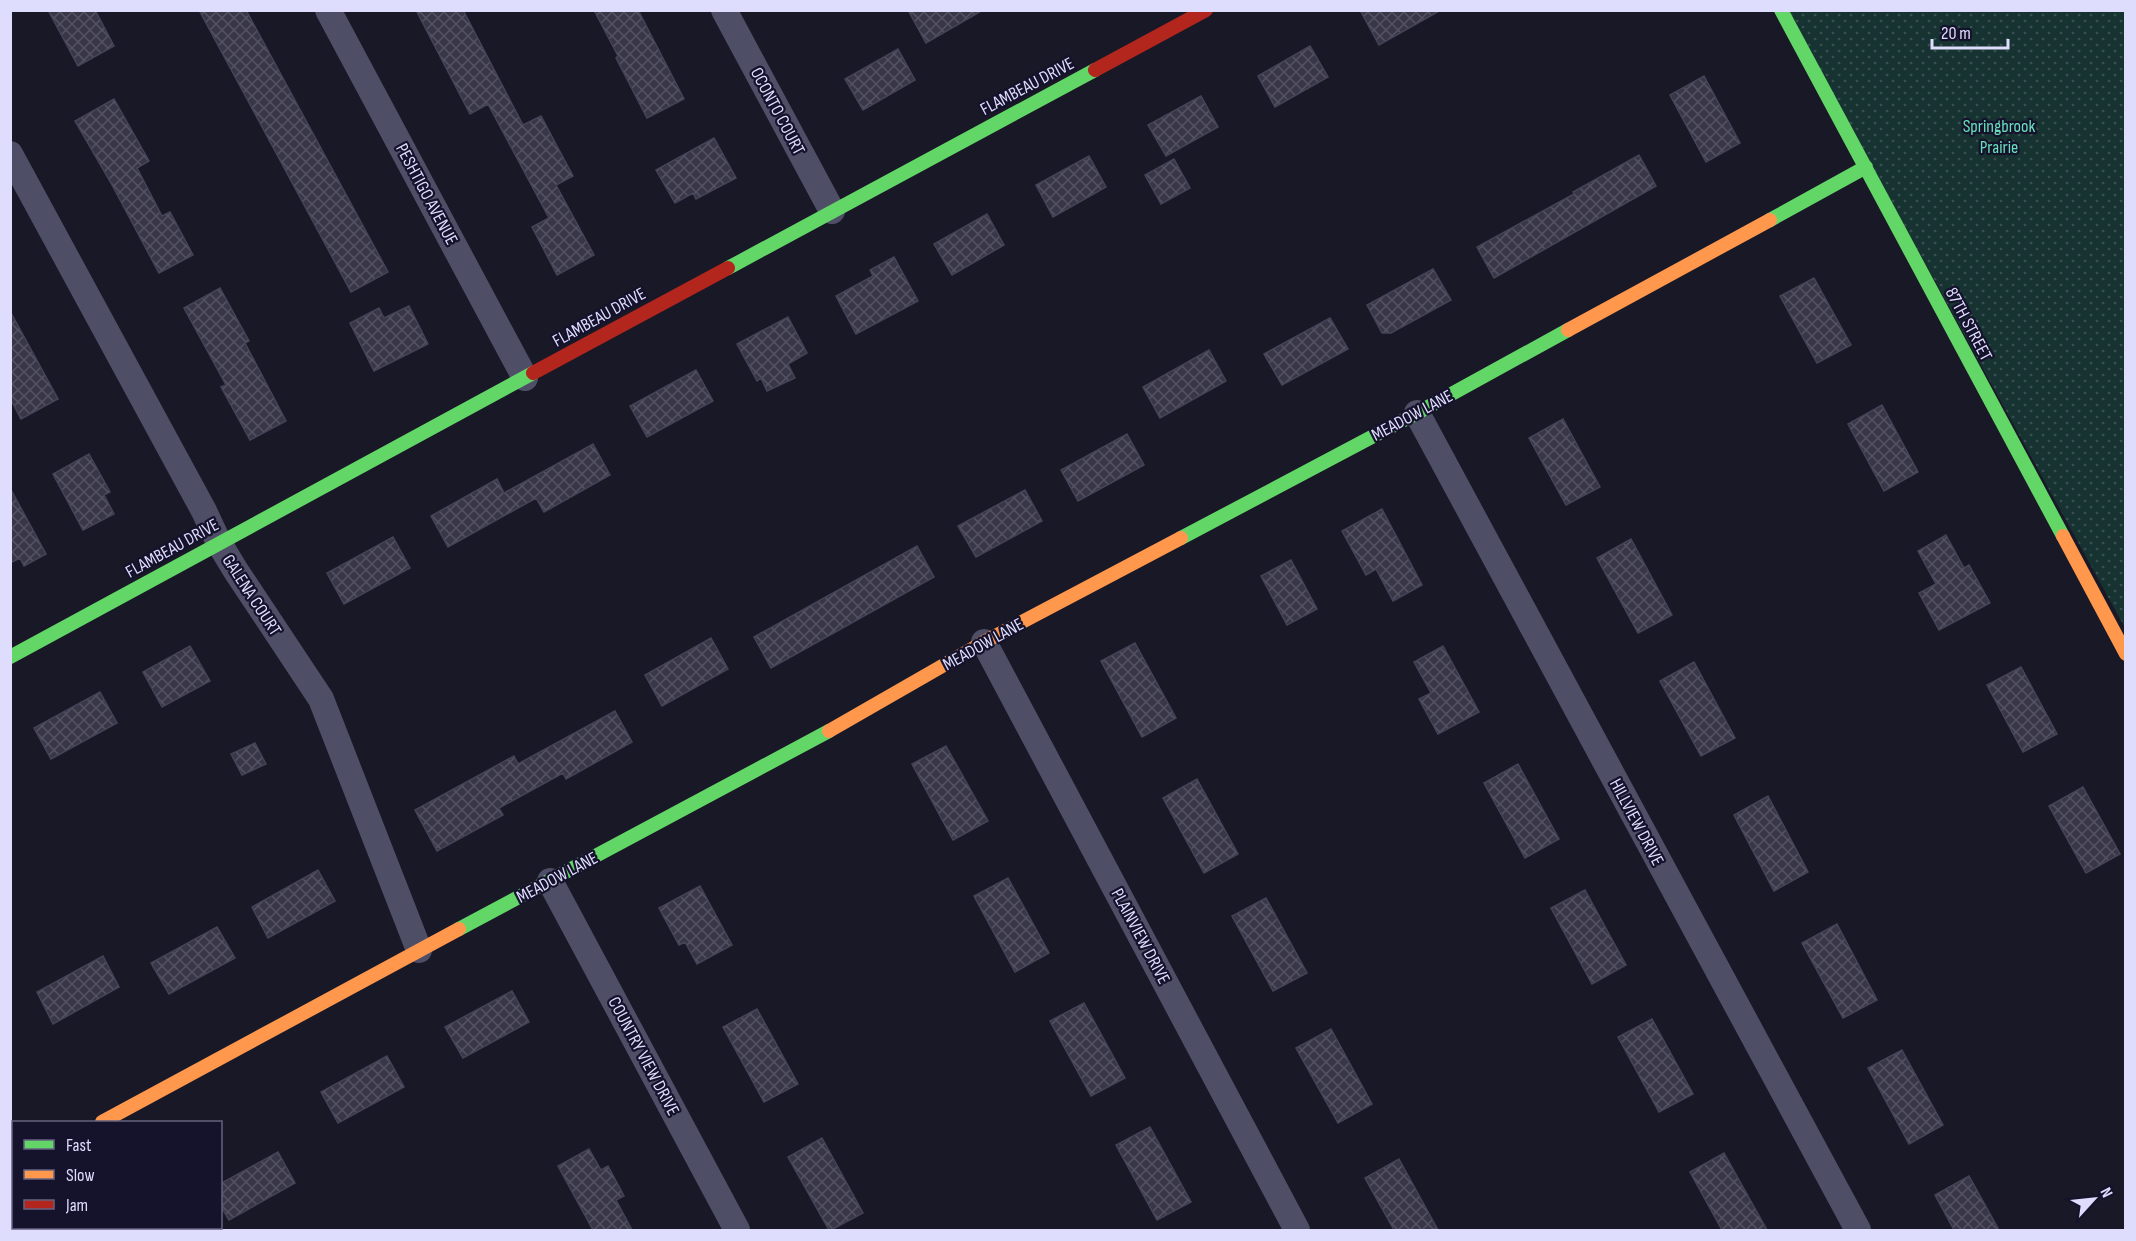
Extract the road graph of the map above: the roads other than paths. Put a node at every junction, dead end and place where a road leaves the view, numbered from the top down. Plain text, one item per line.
1 (328, 10) edge
2 (724, 10) edge
3 (1206, 10) edge
4 (1781, 10) edge
5 (10, 154) edge
6 (1866, 167) junction
7 (832, 211) junction
8 (525, 378) junction
9 (1417, 413) junction
10 (219, 543) junction
11 (984, 642) junction
12 (2126, 654) edge
13 (10, 657) edge
14 (550, 880) junction
15 (419, 950) junction
16 (104, 1121) edge
17 (737, 1230) edge
18 (1297, 1230) edge
19 (1858, 1230) edge

1 - 8 street, PESHTIGO AVENUE
2 - 7 street, OCONTO COURT
3 - 7 street, FLAMBEAU DRIVE
4 - 6 street, 87TH STREET
5 - 10 street, GALENA COURT
6 - 9 street, MEADOW LANE
6 - 12 street, 87TH STREET
7 - 8 street, FLAMBEAU DRIVE
8 - 10 street, FLAMBEAU DRIVE
9 - 11 street, MEADOW LANE
9 - 19 street, HILLVIEW DRIVE
10 - 13 street, FLAMBEAU DRIVE
10 - 15 street, GALENA COURT
11 - 14 street, MEADOW LANE
11 - 18 street, PLAINVIEW DRIVE
14 - 15 street, MEADOW LANE
14 - 17 street, COUNTRY VIEW DRIVE
15 - 16 street, MEADOW LANE

